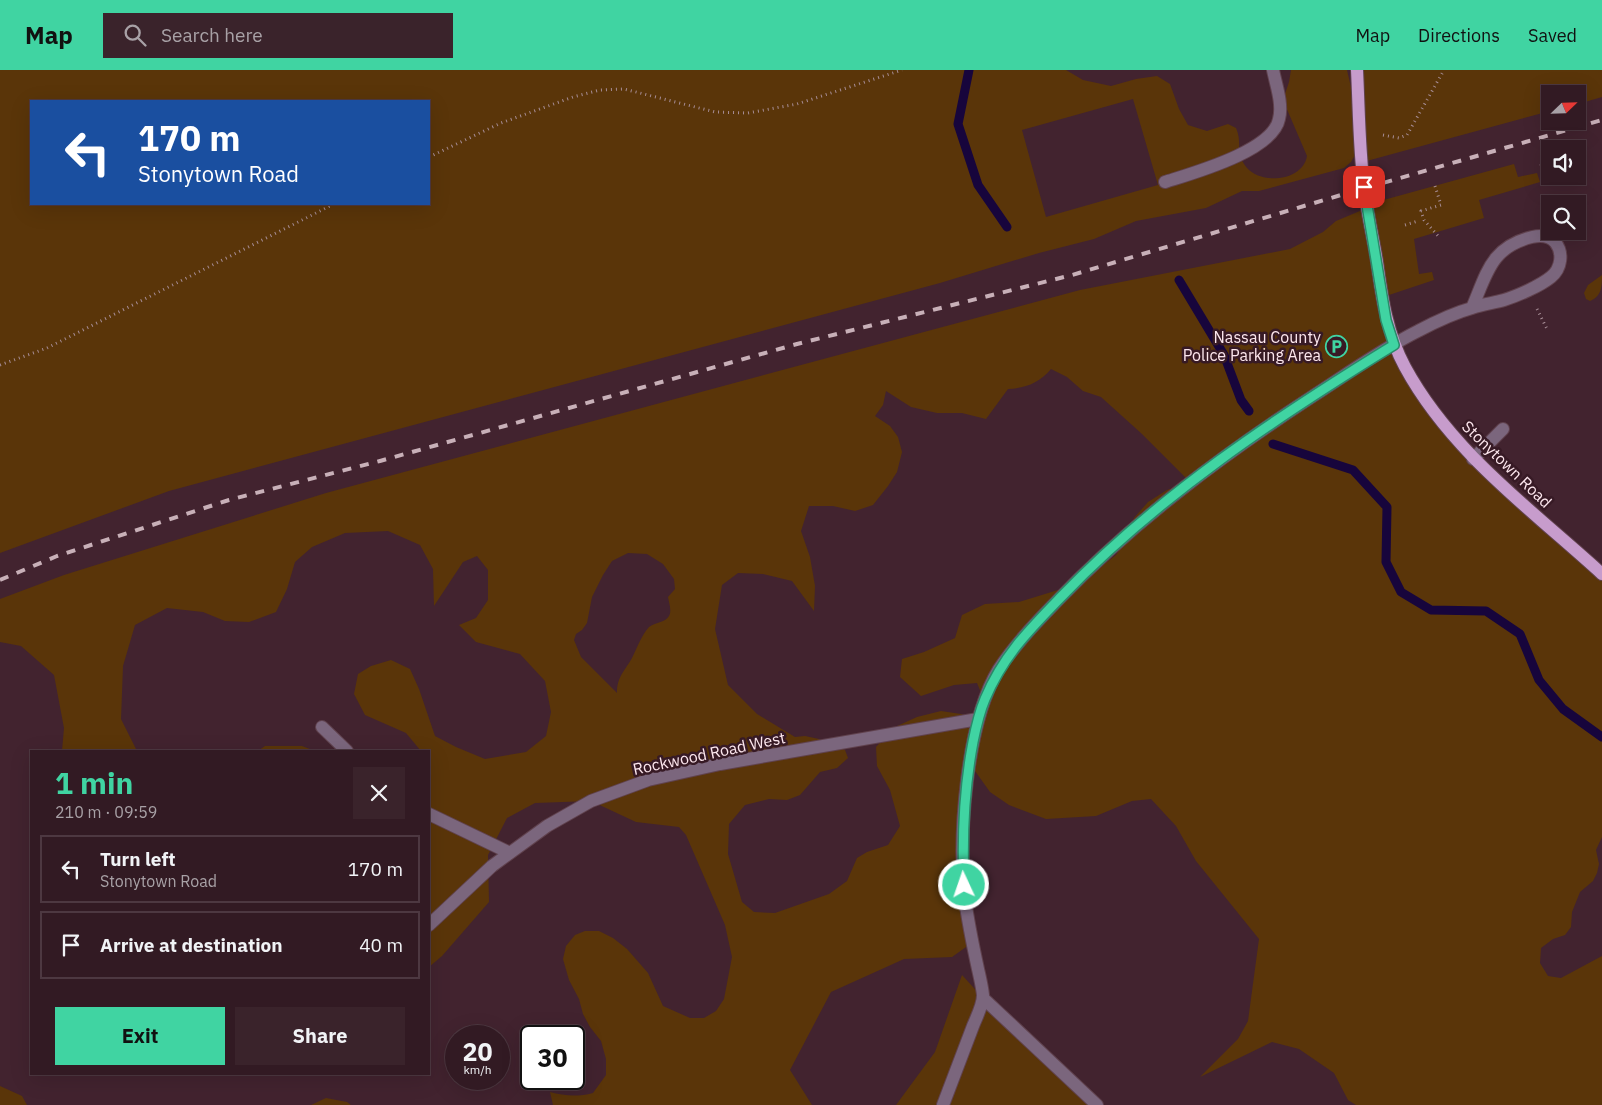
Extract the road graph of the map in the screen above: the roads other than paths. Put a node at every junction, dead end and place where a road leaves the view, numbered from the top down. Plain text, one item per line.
1 (1273, 70) edge
2 (1357, 70) edge
3 (1165, 182) dead end
4 (1472, 308) junction
5 (1394, 345) junction
6 (1503, 429) dead end
7 (1473, 458) junction
8 (1602, 574) edge
9 (978, 719) junction
10 (322, 727) dead end
11 (345, 750) edge
12 (430, 814) edge
13 (510, 853) junction
14 (430, 924) edge
15 (984, 998) junction
16 (943, 1105) edge
17 (1098, 1105) edge

1 - 3 street
2 - 5 main road, Stonytown Road
4 - 4 street
4 - 5 street
5 - 7 main road, Stonytown Road
5 - 9 street
6 - 7 street
7 - 8 main road, Stonytown Road
9 - 13 street, Rockwood Road West
9 - 15 street
10 - 11 street
12 - 13 street
13 - 14 street, Rockwood Road West
15 - 16 street
15 - 17 street

